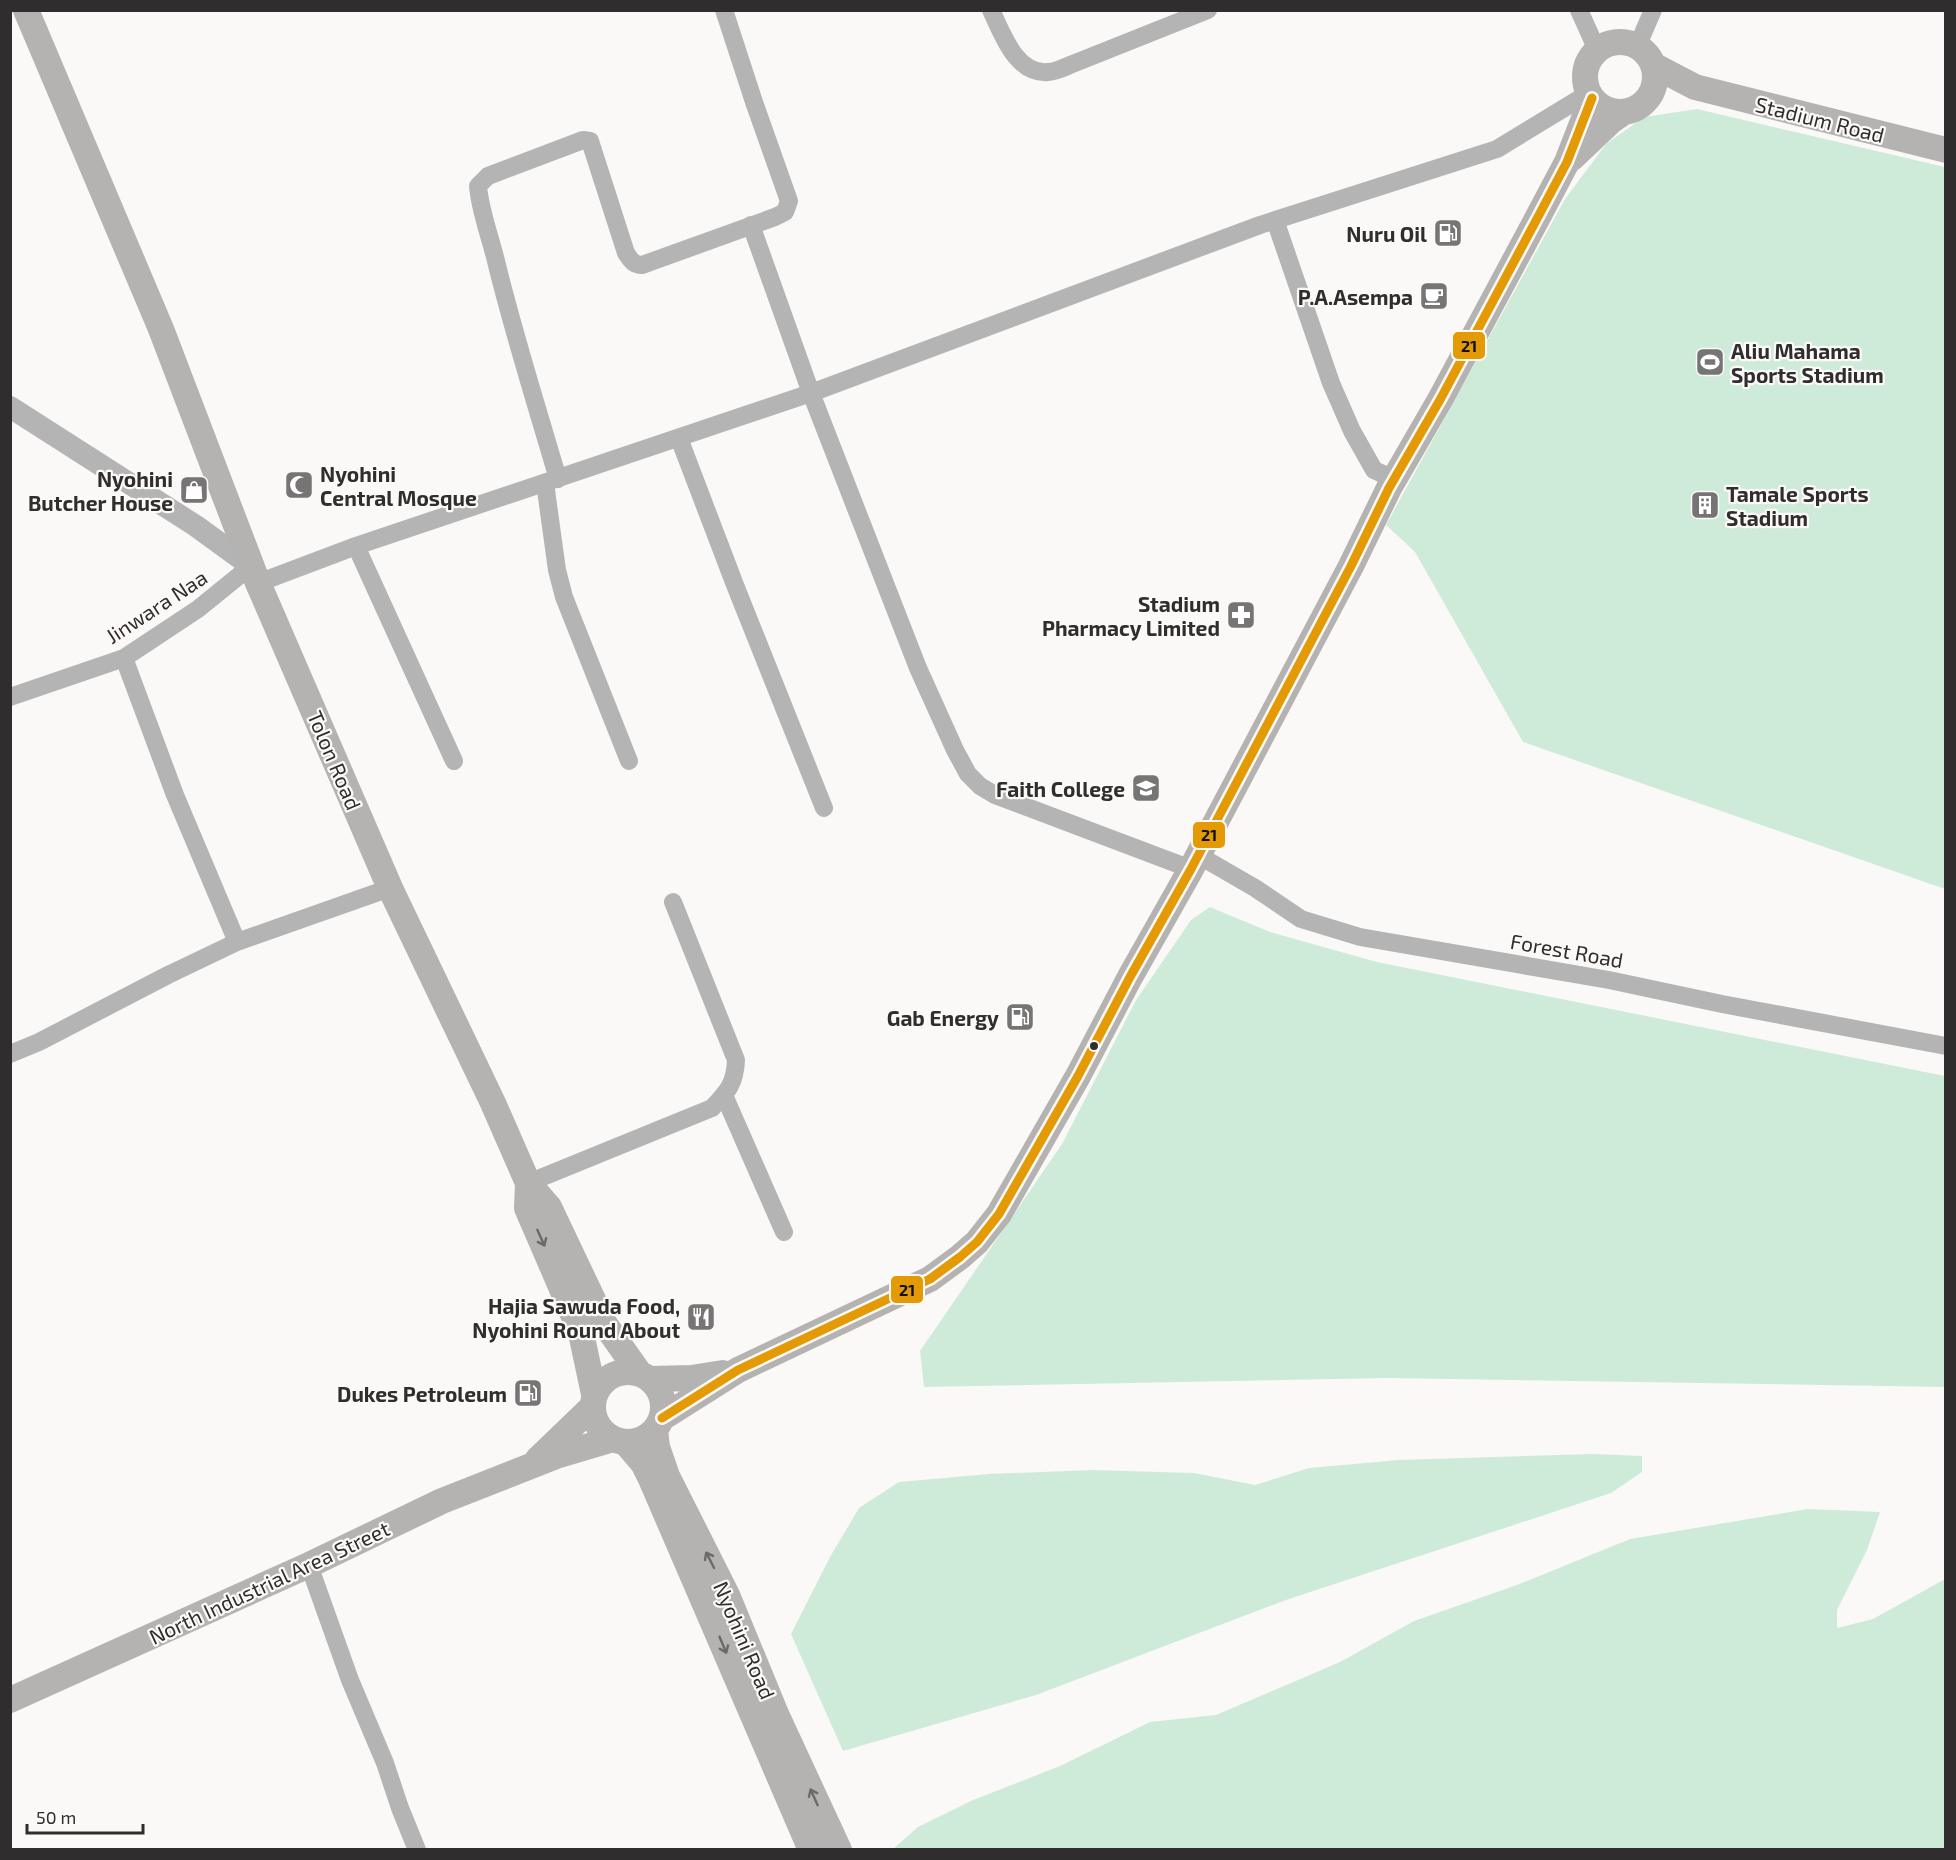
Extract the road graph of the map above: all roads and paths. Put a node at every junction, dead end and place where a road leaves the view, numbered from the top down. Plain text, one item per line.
1 (26, 10) edge
2 (724, 10) edge
3 (991, 10) edge
4 (1208, 10) edge
5 (1579, 10) edge
6 (1653, 10) edge
7 (1598, 50) junction
8 (1645, 56) junction
9 (1695, 87) junction
10 (1591, 96) junction
11 (1647, 100) junction
12 (1624, 112) junction
13 (1946, 150) edge
14 (1567, 162) junction
15 (1275, 220) junction
16 (752, 225) junction
17 (811, 393) junction
18 (13, 412) edge
19 (679, 438) junction
20 (1394, 479) junction
21 (551, 481) junction
22 (357, 546) junction
23 (255, 575) junction
24 (124, 658) junction
25 (10, 696) edge
26 (454, 761) dead end
27 (629, 761) dead end
28 (824, 808) dead end
29 (1195, 862) junction
30 (390, 888) junction
31 (673, 902) dead end
32 (237, 942) junction
33 (1946, 1046) edge
34 (10, 1054) edge
35 (724, 1095) junction
36 (528, 1183) junction
37 (784, 1232) dead end
38 (738, 1370) junction
39 (645, 1376) junction
40 (593, 1400) junction
41 (658, 1424) junction
42 (619, 1441) junction
43 (529, 1468) junction
44 (309, 1565) junction
45 (10, 1700) edge
46 (417, 1850) edge
47 (811, 1850) edge
48 (839, 1850) edge

1 - 23 main road, Tolon Road
2 - 16 street
3 - 4 street
5 - 7 street
6 - 8 street
7 - 8 main road
7 - 10 main road
8 - 9 main road, Stadium Road
8 - 11 main road
9 - 11 main road, Stadium Road
9 - 13 main road, Stadium Road
10 - 12 main road
10 - 14 main road
10 - 15 street, Jinwara Naa
11 - 12 main road
12 - 14 main road
14 - 20 main road
15 - 17 street, Jinwara Naa
15 - 20 street
16 - 17 street, Forest Road
16 - 21 street
17 - 19 street, Jinwara Naa
17 - 29 street, Forest Road
18 - 23 street
19 - 21 street, Jinwara Naa
19 - 28 street
20 - 29 main road
21 - 22 street, Jinwara Naa
21 - 27 street
22 - 23 street, Jinwara Naa
22 - 26 street
23 - 24 street, Jinwara Naa
23 - 30 main road, Tolon Road
24 - 25 street, Jinwara Naa
24 - 32 street
29 - 33 street, Forest Road
29 - 38 main road
30 - 32 street
30 - 36 main road, Tolon Road
31 - 35 street
32 - 34 street
35 - 36 street
35 - 37 street
36 - 39 main road
36 -> 40 main road
38 - 39 main road
38 - 41 main road
39 - 40 main road
39 - 41 main road
40 - 42 main road
40 - 43 main road, North Industrial Area Street
41 - 42 main road
48 -> 41 main road, Nyohini Road
42 - 43 main road, North Industrial Area Street
42 -> 47 main road, Nyohini Road
43 - 44 main road, North Industrial Area Street
44 - 45 main road, North Industrial Area Street
44 - 46 street

